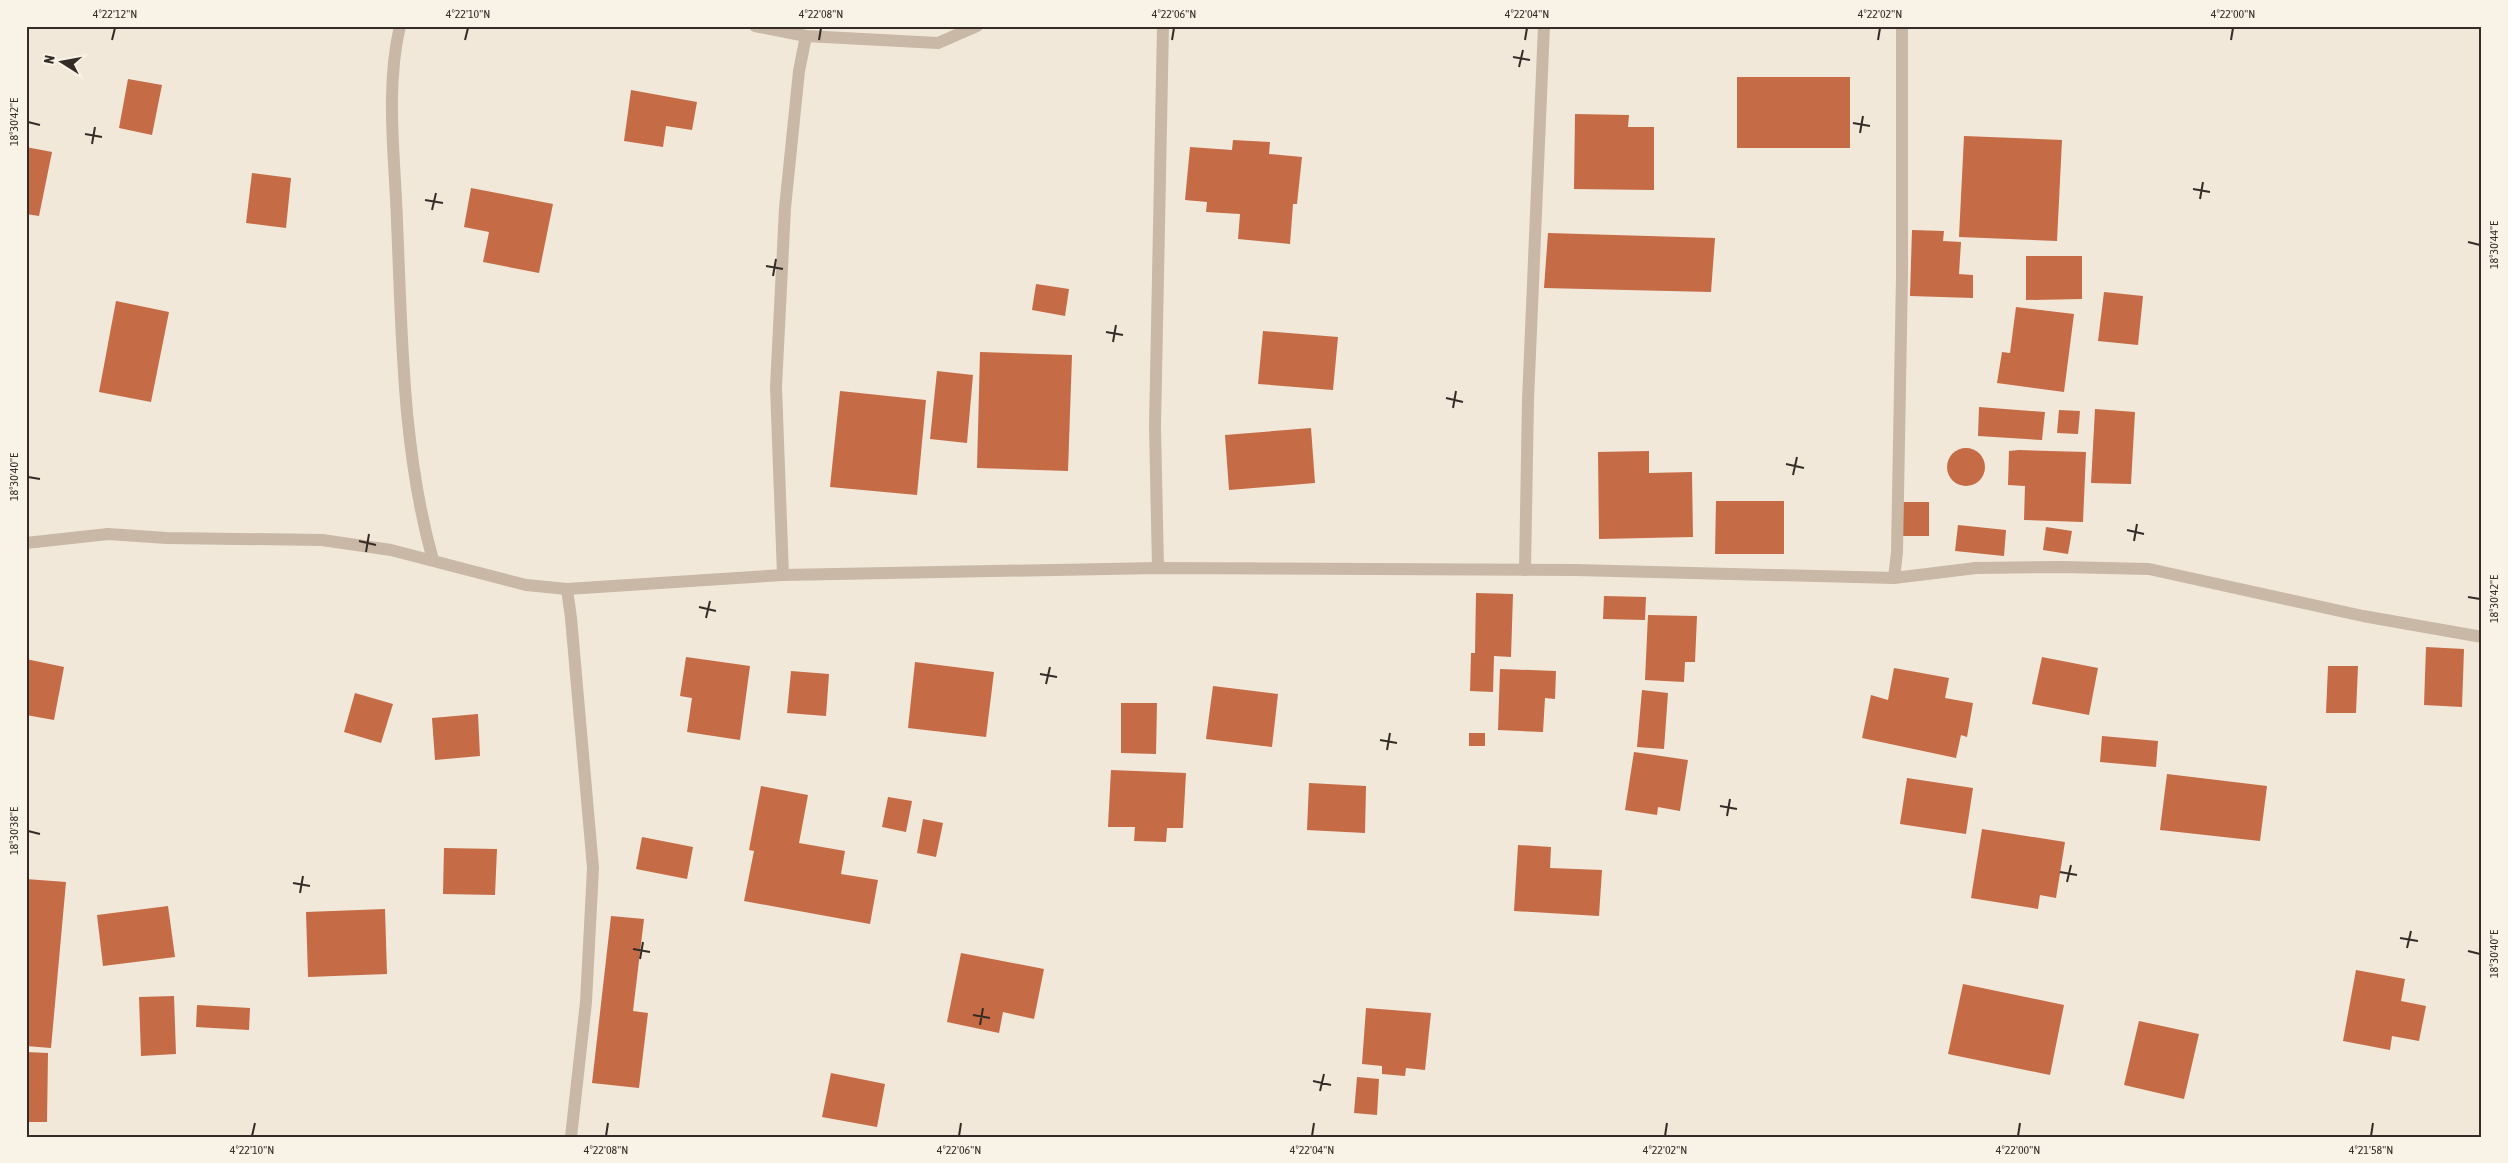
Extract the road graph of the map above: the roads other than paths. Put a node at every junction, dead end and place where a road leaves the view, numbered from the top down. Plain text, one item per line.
1 (400, 26) edge
2 (755, 26) edge
3 (977, 26) edge
4 (1163, 26) edge
5 (1544, 26) edge
6 (1902, 26) edge
7 (806, 36) junction
8 (26, 543) edge
9 (433, 560) junction
10 (1158, 568) junction
11 (1525, 570) junction
12 (783, 575) junction
13 (1894, 578) junction
14 (567, 589) junction
15 (2482, 637) edge
16 (571, 1137) edge

1 - 9 street
2 - 7 street
3 - 7 street
4 - 10 street
5 - 11 street
6 - 13 street
7 - 12 street
8 - 9 street
9 - 14 street
10 - 11 street
10 - 12 street
11 - 13 street
12 - 14 street
13 - 15 street
14 - 16 street

